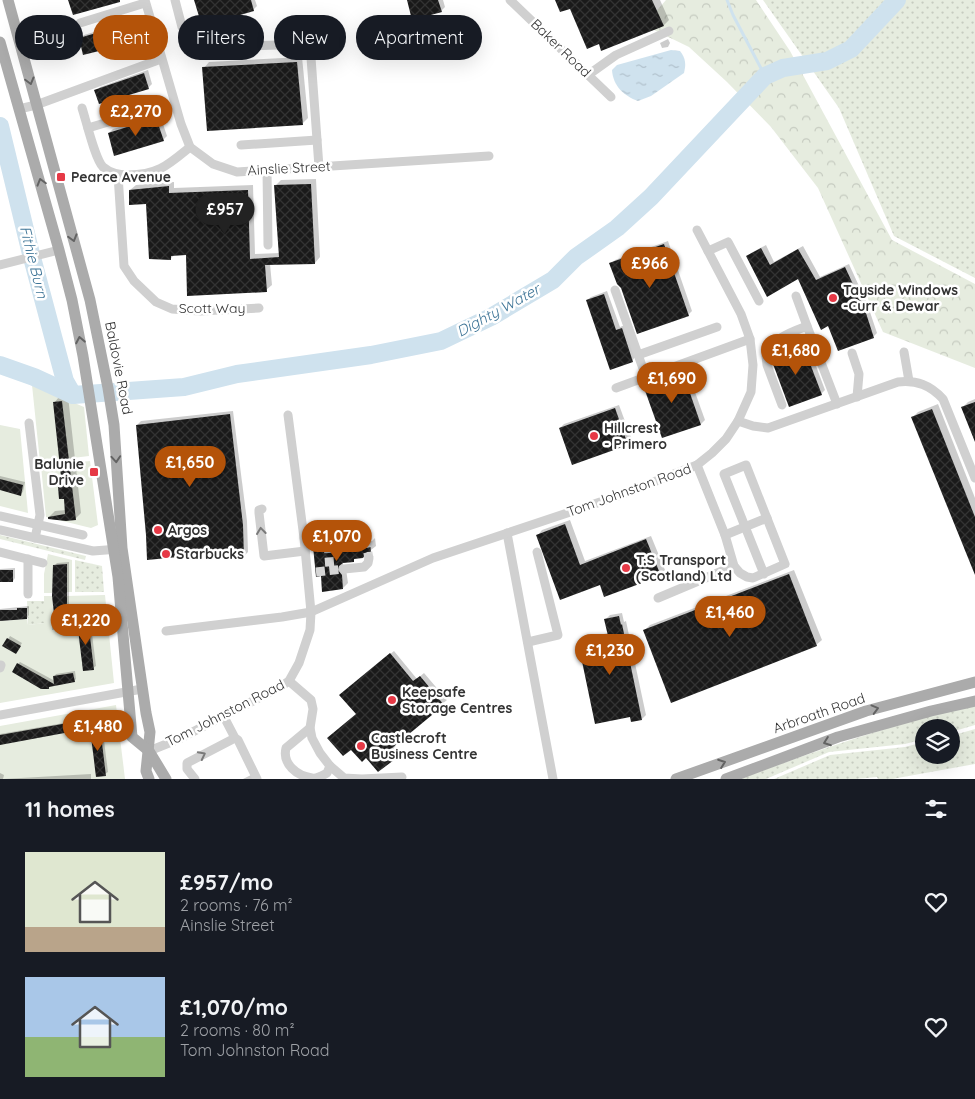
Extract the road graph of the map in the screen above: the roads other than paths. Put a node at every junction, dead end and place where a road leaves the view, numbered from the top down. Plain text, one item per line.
1 (8, 0) edge
2 (175, 0) edge
3 (145, 1) edge
4 (514, 1) edge
5 (149, 15) edge
6 (179, 15) edge
7 (83, 22) edge
8 (669, 31) dead end
9 (0, 42) edge
10 (264, 46) edge
11 (159, 60) edge
12 (162, 60) edge
13 (588, 75) junction
14 (611, 97) dead end
15 (36, 106) junction
16 (19, 108) junction
17 (82, 108) dead end
18 (152, 109) dead end
19 (88, 128) junction
20 (317, 140) junction
21 (241, 145) dead end
22 (190, 147) junction
23 (489, 156) dead end
24 (319, 167) junction
25 (267, 170) junction
26 (118, 175) junction
27 (697, 230) dead end
28 (268, 245) dead end
29 (59, 250) junction
30 (708, 251) junction
31 (0, 264) edge
32 (615, 290) dead end
33 (796, 296) dead end
34 (759, 301) dead end
35 (259, 308) dead end
36 (807, 326) junction
37 (717, 327) dead end
38 (750, 339) junction
39 (904, 352) dead end
40 (852, 353) dead end
41 (638, 355) junction
42 (646, 377) junction
43 (909, 381) junction
44 (616, 388) dead end
45 (857, 397) junction
46 (836, 404) junction
47 (782, 405) dead end
48 (288, 415) dead end
49 (738, 421) junction
50 (29, 423) dead end
51 (697, 464) junction
52 (975, 478) edge
53 (262, 509) dead end
54 (0, 516) edge
55 (767, 518) junction
56 (38, 525) junction
57 (744, 528) junction
58 (0, 530) edge
59 (507, 533) junction
60 (83, 535) dead end
61 (725, 535) junction
62 (35, 538) junction
63 (304, 538) junction
64 (366, 539) dead end
65 (118, 549) junction
66 (305, 550) junction
67 (0, 552) edge
68 (537, 552) dead end
69 (369, 558) dead end
70 (28, 559) junction
71 (43, 563) dead end
72 (734, 566) junction
73 (344, 569) tunnel mouth
74 (316, 572) tunnel mouth
75 (764, 574) junction
76 (307, 579) junction
77 (28, 594) dead end
78 (658, 598) dead end
79 (311, 612) junction
80 (166, 631) dead end
81 (528, 642) junction
82 (289, 681) junction
83 (975, 682) edge
84 (142, 689) junction
85 (128, 692) junction
86 (975, 701) edge
87 (0, 715) edge
88 (223, 715) junction
89 (310, 728) junction
90 (235, 738) junction
91 (149, 751) junction
92 (330, 766) junction
93 (402, 777) dead end
94 (148, 779) edge
95 (166, 779) edge
96 (195, 779) edge
97 (257, 779) edge
98 (553, 779) edge
99 (676, 779) edge
100 (726, 779) edge

1 -> 15 main road, Baldovie Road
2 - 6 street
3 - 5 street
3 - 7 street
4 - 13 street, Baker Road
8 - 13 street
9 - 16 main road, Baldovie Road
10 - 20 street
11 - 15 street
12 - 22 street
13 - 14 street, Baker Road
15 - 16 street
15 -> 65 main road, Baldovie Road
29 -> 16 main road, Baldovie Road
17 - 19 street
18 - 19 street
19 - 26 street
20 - 21 street
20 - 24 street
22 - 25 street, Ainslie Street
22 - 26 street
23 - 24 street, Ainslie Street
24 - 25 street, Ainslie Street
25 - 28 street
26 - 35 street, Scott Way
27 - 30 street, Tom Johnston Road
29 - 31 street
65 -> 29 main road, Baldovie Road
30 - 34 street
30 - 38 street, Tom Johnston Road
32 - 41 street
33 - 36 street
36 - 46 street
36 - 47 street
37 - 41 street
38 - 42 street
38 - 49 street, Tom Johnston Road
39 - 43 street
40 - 45 street
41 - 42 street
42 - 44 street
43 - 45 street
43 - 52 street
45 - 46 street
46 - 49 street
48 - 63 street
49 - 51 street, Tom Johnston Road
50 - 56 street
51 - 59 street, Tom Johnston Road
51 - 61 street
66 -> 53 street
54 - 56 street
55 - 57 street
55 - 57 street
55 - 75 street
56 - 60 street
56 - 62 street
57 - 61 street
57 - 75 street
58 - 62 street
59 - 79 street, Tom Johnston Road
59 - 81 street
61 - 72 street
62 - 65 street
63 - 64 street
63 - 66 street
65 - 84 main road, Baldovie Road
65 - 85 main road, Baldovie Road
66 - 76 street
67 - 70 street
68 - 81 street
69 - 73 street
70 - 71 street
70 - 77 street
72 - 75 street
72 - 78 street
74 - 76 street
76 - 79 street
79 - 80 street
79 - 82 street, Tom Johnston Road
81 - 98 street
82 - 88 street, Tom Johnston Road
82 - 89 street
99 -> 83 main road, Arbroath Road
84 - 85 street
84 - 91 main road, Baldovie Road
85 - 87 street
85 - 91 main road, Baldovie Road
86 -> 100 main road
88 - 90 street
88 - 91 street, Tom Johnston Road
89 - 92 street
89 - 92 street
96 -> 90 street
90 - 97 street
91 - 94 main road, Baldovie Road
91 - 95 main road, Baldovie Road
92 - 93 street

